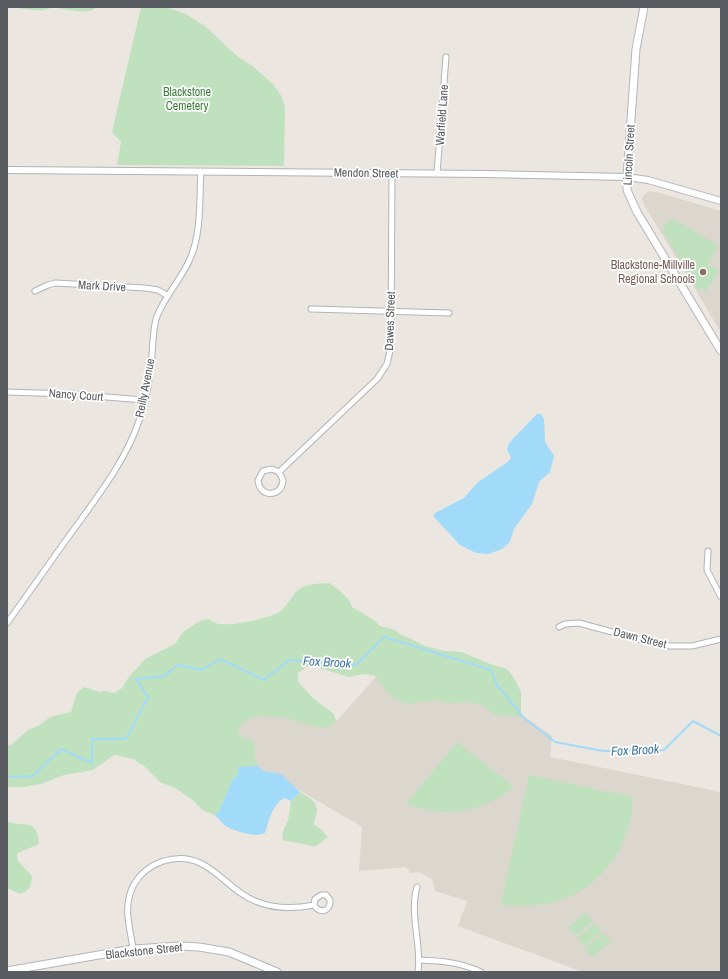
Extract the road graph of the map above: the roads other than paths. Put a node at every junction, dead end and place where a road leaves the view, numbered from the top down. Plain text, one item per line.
1 (644, 7) edge
2 (446, 57) dead end
3 (7, 170) edge
4 (201, 172) junction
5 (392, 173) junction
6 (437, 173) junction
7 (627, 177) junction
8 (721, 201) edge
9 (35, 291) dead end
10 (168, 296) junction
11 (311, 309) dead end
12 (391, 312) junction
13 (449, 314) dead end
14 (721, 351) edge
15 (7, 392) edge
16 (144, 400) junction
17 (279, 472) junction
18 (708, 552) dead end
19 (721, 597) edge
20 (7, 623) edge
21 (559, 627) dead end
22 (721, 640) edge
23 (417, 887) dead end
24 (314, 905) dead end
25 (133, 949) junction
26 (419, 960) junction
27 (7, 971) edge
28 (277, 972) edge
29 (418, 972) edge
30 (481, 972) edge

1 - 7 main road, Lincoln Street
2 - 6 street, Warfield Lane
3 - 4 street, Mendon Street
4 - 5 street, Mendon Street
4 - 10 street, Reilly Avenue
5 - 6 street, Mendon Street
5 - 12 street, Dawes Street
6 - 7 street, Mendon Street
7 - 8 street, Mendon Street
7 - 14 main road, Lincoln Street
9 - 10 street, Mark Drive
10 - 16 street, Reilly Avenue
11 - 12 street
12 - 13 street
12 - 17 street, Dawes Street
15 - 16 street, Nancy Court
16 - 20 street, Reilly Avenue
17 - 17 street
18 - 19 street
21 - 22 street, Dawn Street
23 - 26 street
24 - 25 street
25 - 27 main road, Blackstone Street
25 - 28 main road, Blackstone Street
26 - 29 street
26 - 30 street

